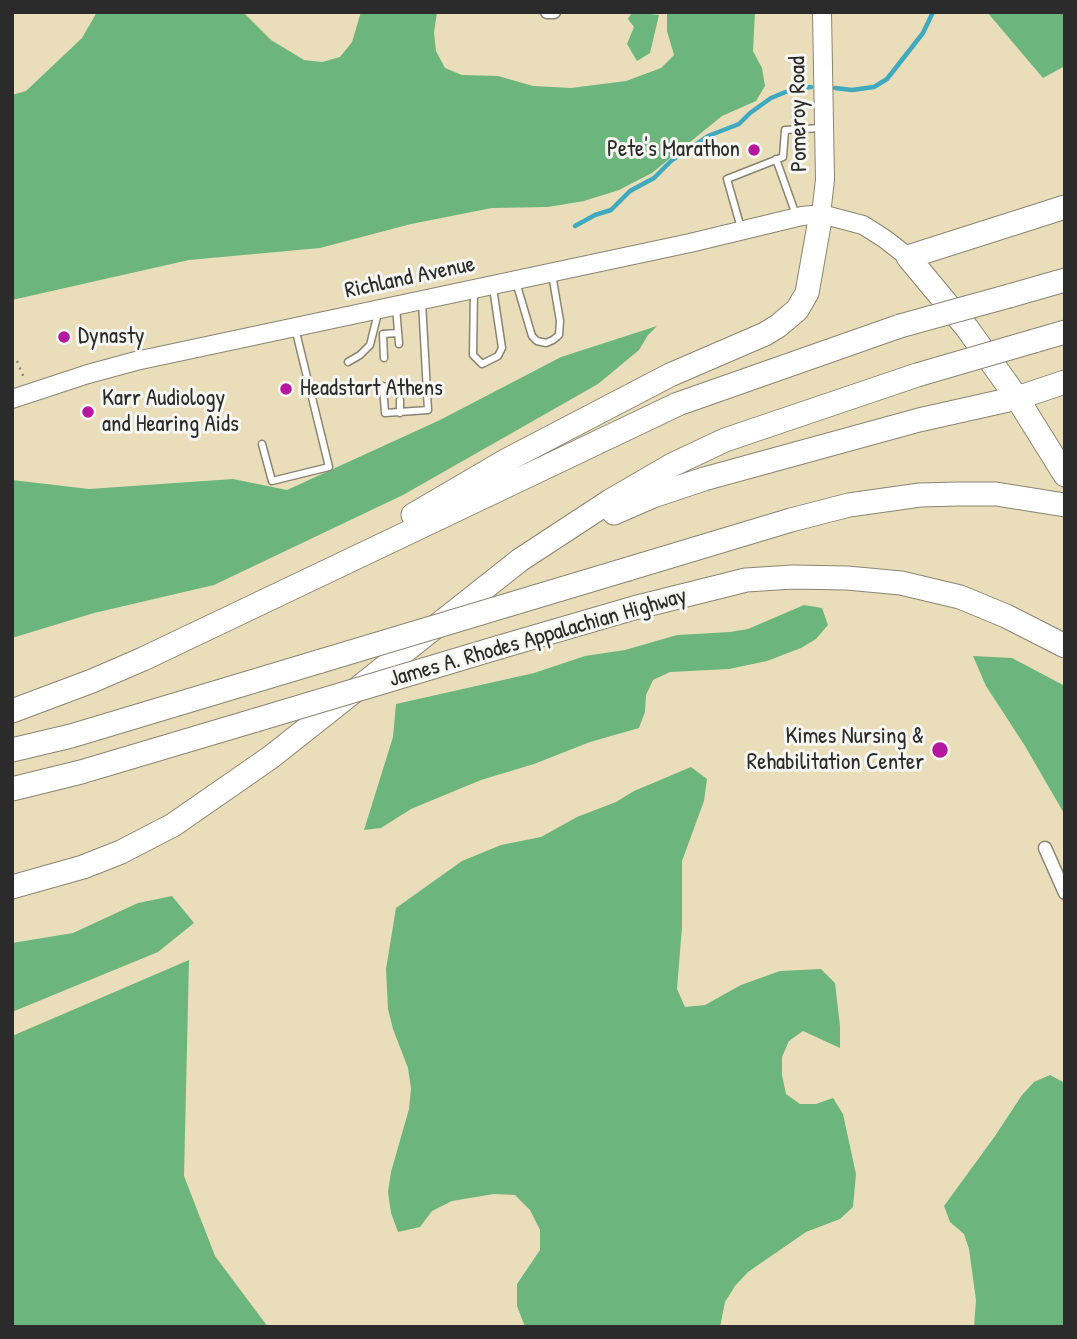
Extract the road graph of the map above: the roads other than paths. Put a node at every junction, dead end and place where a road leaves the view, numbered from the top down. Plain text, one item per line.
1 (547, 12) edge
2 (554, 12) edge
3 (822, 12) edge
4 (824, 128) junction
5 (776, 159) junction
6 (1065, 207) edge
7 (821, 214) junction
8 (796, 217) junction
9 (741, 230) junction
10 (908, 257) junction
11 (552, 272) junction
12 (515, 280) junction
13 (1065, 280) edge
14 (493, 285) junction
15 (474, 289) junction
16 (422, 300) junction
17 (387, 307) junction
18 (295, 327) junction
19 (1065, 332) edge
20 (398, 333) junction
21 (398, 344) dead end
22 (384, 358) dead end
23 (348, 362) dead end
24 (1065, 383) edge
25 (383, 386) dead end
26 (1017, 398) junction
27 (12, 399) edge
28 (400, 400) dead end
29 (400, 413) junction
30 (262, 444) dead end
31 (1065, 475) edge
32 (1065, 505) edge
33 (520, 560) junction
34 (256, 605) junction
35 (1065, 646) edge
36 (12, 710) edge
37 (12, 750) edge
38 (12, 789) edge
39 (1045, 848) dead end
40 (12, 887) edge
41 (1065, 892) edge

1 - 2 street
3 - 4 main road, Pomeroy Road
4 - 5 lane
4 - 7 main road, Pomeroy Road
5 - 8 lane
5 - 9 lane
6 - 10 highway
7 - 8 main road, Richland Avenue
7 - 10 main road
7 - 34 highway
8 - 9 main road, Richland Avenue
9 - 11 main road, Richland Avenue
10 - 26 highway
11 - 12 main road, Richland Avenue
11 - 12 lane
12 - 14 main road, Richland Avenue
13 - 34 highway, bridge
14 - 15 main road, Richland Avenue
14 - 15 lane
15 - 16 main road, Richland Avenue
16 - 17 main road, Richland Avenue
16 - 29 lane
17 - 18 main road, Richland Avenue
17 - 20 lane
17 - 23 lane
18 - 27 main road, Richland Avenue
18 - 30 lane
19 - 33 highway, bridge
20 - 21 lane
20 - 22 lane
24 - 26 highway
25 - 29 lane
26 - 31 highway
26 - 33 highway
28 - 29 lane
32 - 37 highway, James A. Rhodes Appalachian Highway, bridge
33 - 40 highway
34 - 36 highway
35 - 38 highway, James A. Rhodes Appalachian Highway, bridge
39 - 41 street

